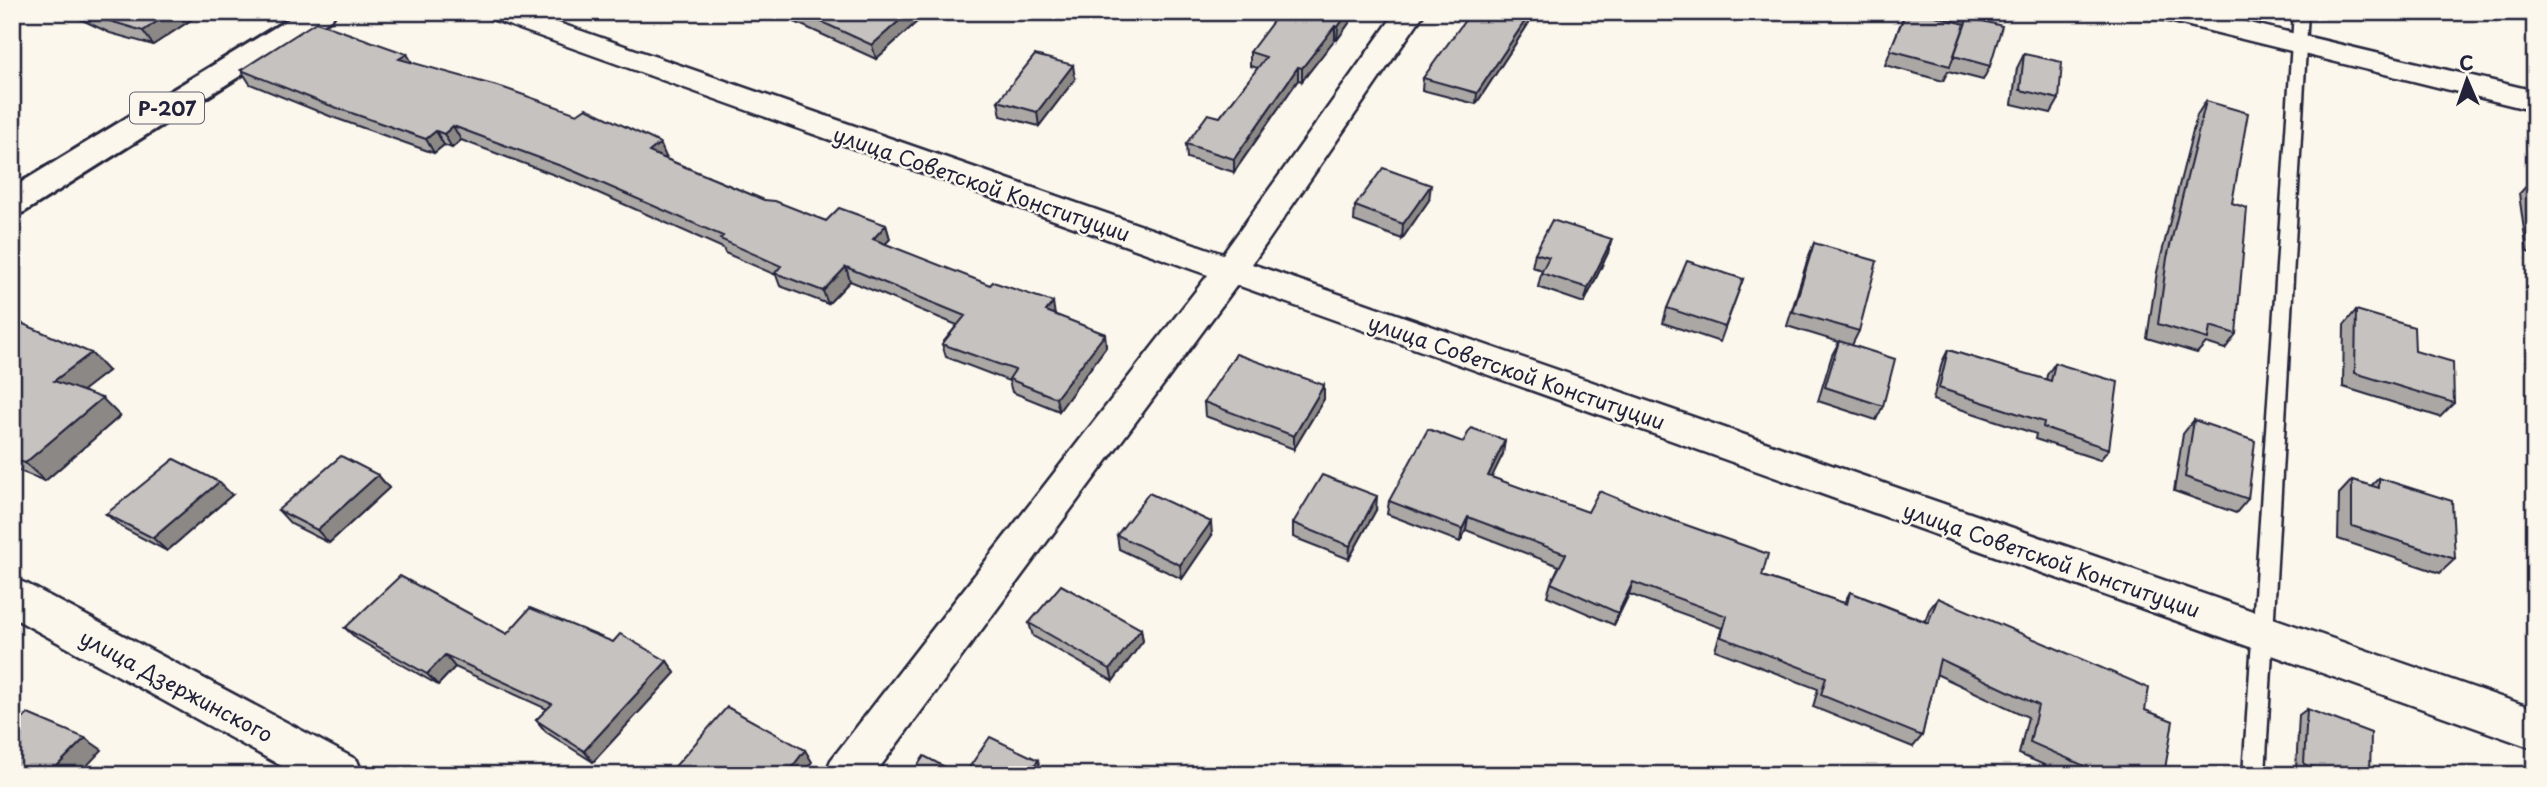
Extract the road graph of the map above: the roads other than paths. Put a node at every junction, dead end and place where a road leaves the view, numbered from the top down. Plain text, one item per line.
1 (321, 12) edge
2 (499, 12) edge
3 (1411, 12) edge
4 (2167, 12) edge
5 (2301, 12) edge
6 (2300, 44) junction
7 (2535, 101) edge
8 (12, 204) edge
9 (1230, 270) junction
10 (12, 596) edge
11 (2264, 633) junction
12 (2535, 729) edge
13 (341, 775) edge
14 (847, 775) edge
15 (2254, 775) edge

1 - 8 main road, Р-207
2 - 9 street, улица Советской Конституции
3 - 9 street
4 - 6 street
5 - 6 lane
6 - 7 street
6 - 11 lane
9 - 11 street, улица Советской Конституции
9 - 14 street
10 - 13 street, улица Дзержинского
11 - 12 street, улица Советской Конституции
11 - 15 lane

